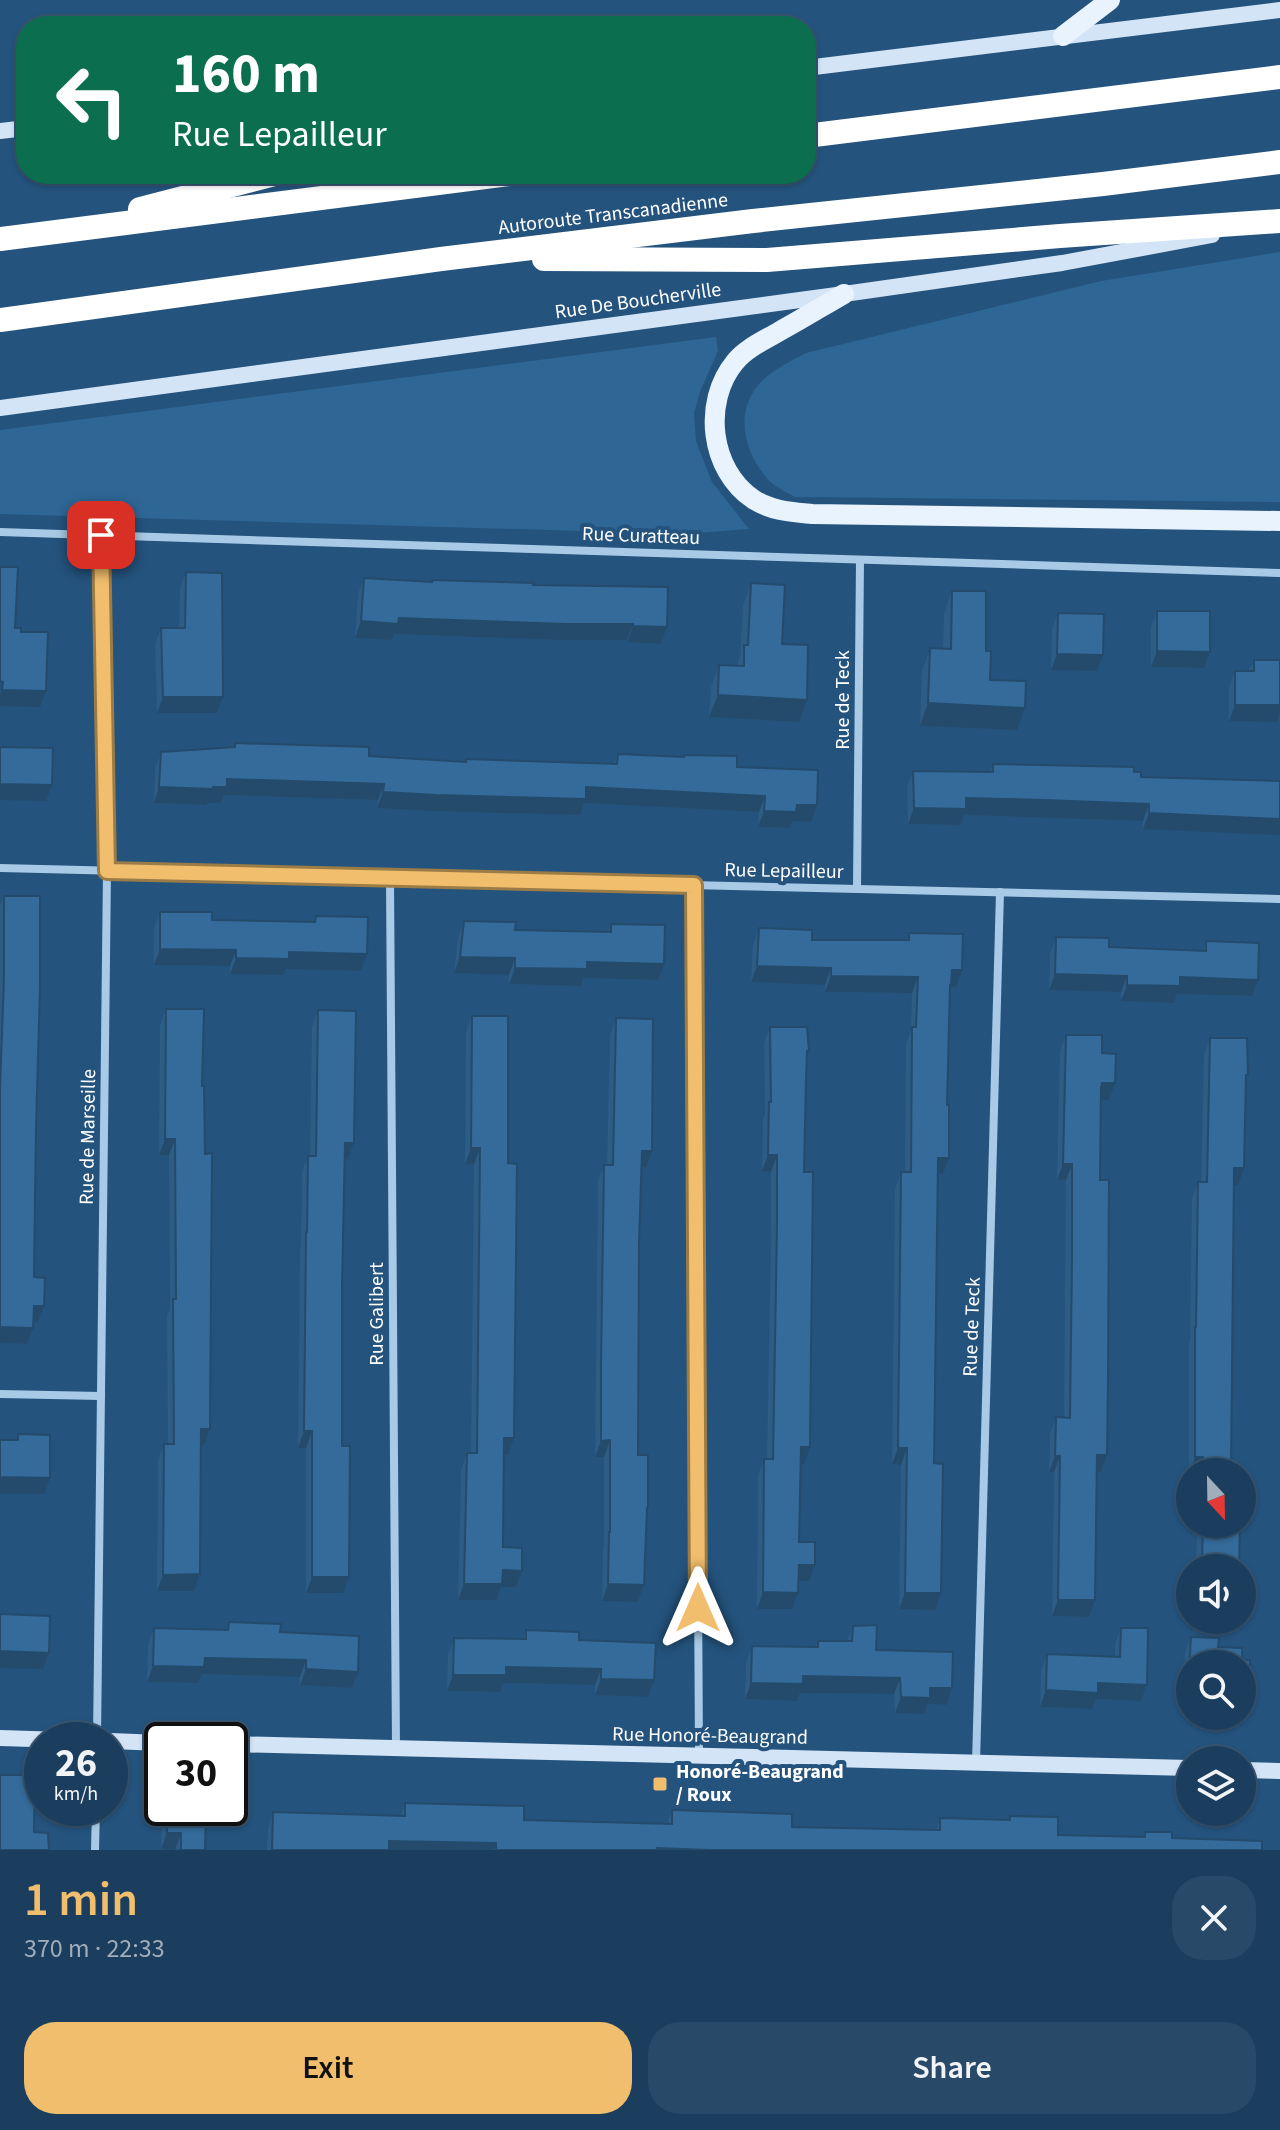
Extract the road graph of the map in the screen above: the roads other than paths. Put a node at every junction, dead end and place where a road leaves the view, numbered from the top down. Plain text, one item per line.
1 (1110, 0) edge
2 (1280, 10) edge
3 (1063, 36) junction
4 (816, 67) edge
5 (1280, 77) edge
6 (816, 135) edge
7 (1280, 162) edge
8 (236, 184) edge
9 (432, 184) edge
10 (1280, 222) edge
11 (37, 235) junction
12 (0, 239) edge
13 (441, 259) junction
14 (844, 294) junction
15 (0, 320) edge
16 (0, 408) edge
17 (1280, 521) edge
18 (0, 532) edge
19 (101, 535) junction
20 (860, 560) junction
21 (1280, 573) edge
22 (0, 868) edge
23 (107, 871) junction
24 (390, 879) junction
25 (694, 885) junction
26 (857, 888) junction
27 (1000, 892) junction
28 (1280, 899) edge
29 (0, 1394) edge
30 (101, 1396) junction
31 (97, 1722) edge
32 (0, 1738) edge
33 (24, 1739) edge
34 (248, 1744) edge
35 (396, 1748) junction
36 (699, 1756) junction
37 (976, 1763) junction
38 (1176, 1768) edge
39 (1256, 1770) edge
40 (1280, 1771) edge
41 (96, 1826) edge
42 (95, 1850) edge

1 - 3 main road
2 - 3 main road
3 - 4 main road
5 - 6 highway
7 - 13 highway, Autoroute Transcanadienne
8 - 11 highway
9 - 11 highway
10 - 13 highway
10 - 14 main road, Rue De Boucherville
11 - 12 highway
13 - 15 highway, Autoroute Transcanadienne
14 - 16 main road, Rue De Boucherville
14 - 17 main road
18 - 19 street, Rue Curatteau
19 - 20 street, Rue Curatteau
19 - 23 street, Rue de Marseille
20 - 21 street, Rue Curatteau
20 - 26 street, Rue de Teck
22 - 23 street, Rue Lepailleur
23 - 24 street, Rue Lepailleur
23 - 30 street, Rue de Marseille
24 - 25 street, Rue Lepailleur
24 - 35 street, Rue Galibert
25 - 26 street, Rue Lepailleur
25 - 36 street
26 - 27 street, Rue Lepailleur
27 - 28 street, Rue Lepailleur
27 - 37 street, Rue de Teck
29 - 30 street
30 - 31 street, Rue de Marseille
32 - 33 main road
34 - 35 main road, Rue Honoré-Beaugrand
35 - 36 main road, Rue Honoré-Beaugrand
36 - 37 main road, Rue Honoré-Beaugrand
37 - 38 main road, Rue Honoré-Beaugrand
39 - 40 main road
41 - 42 street

